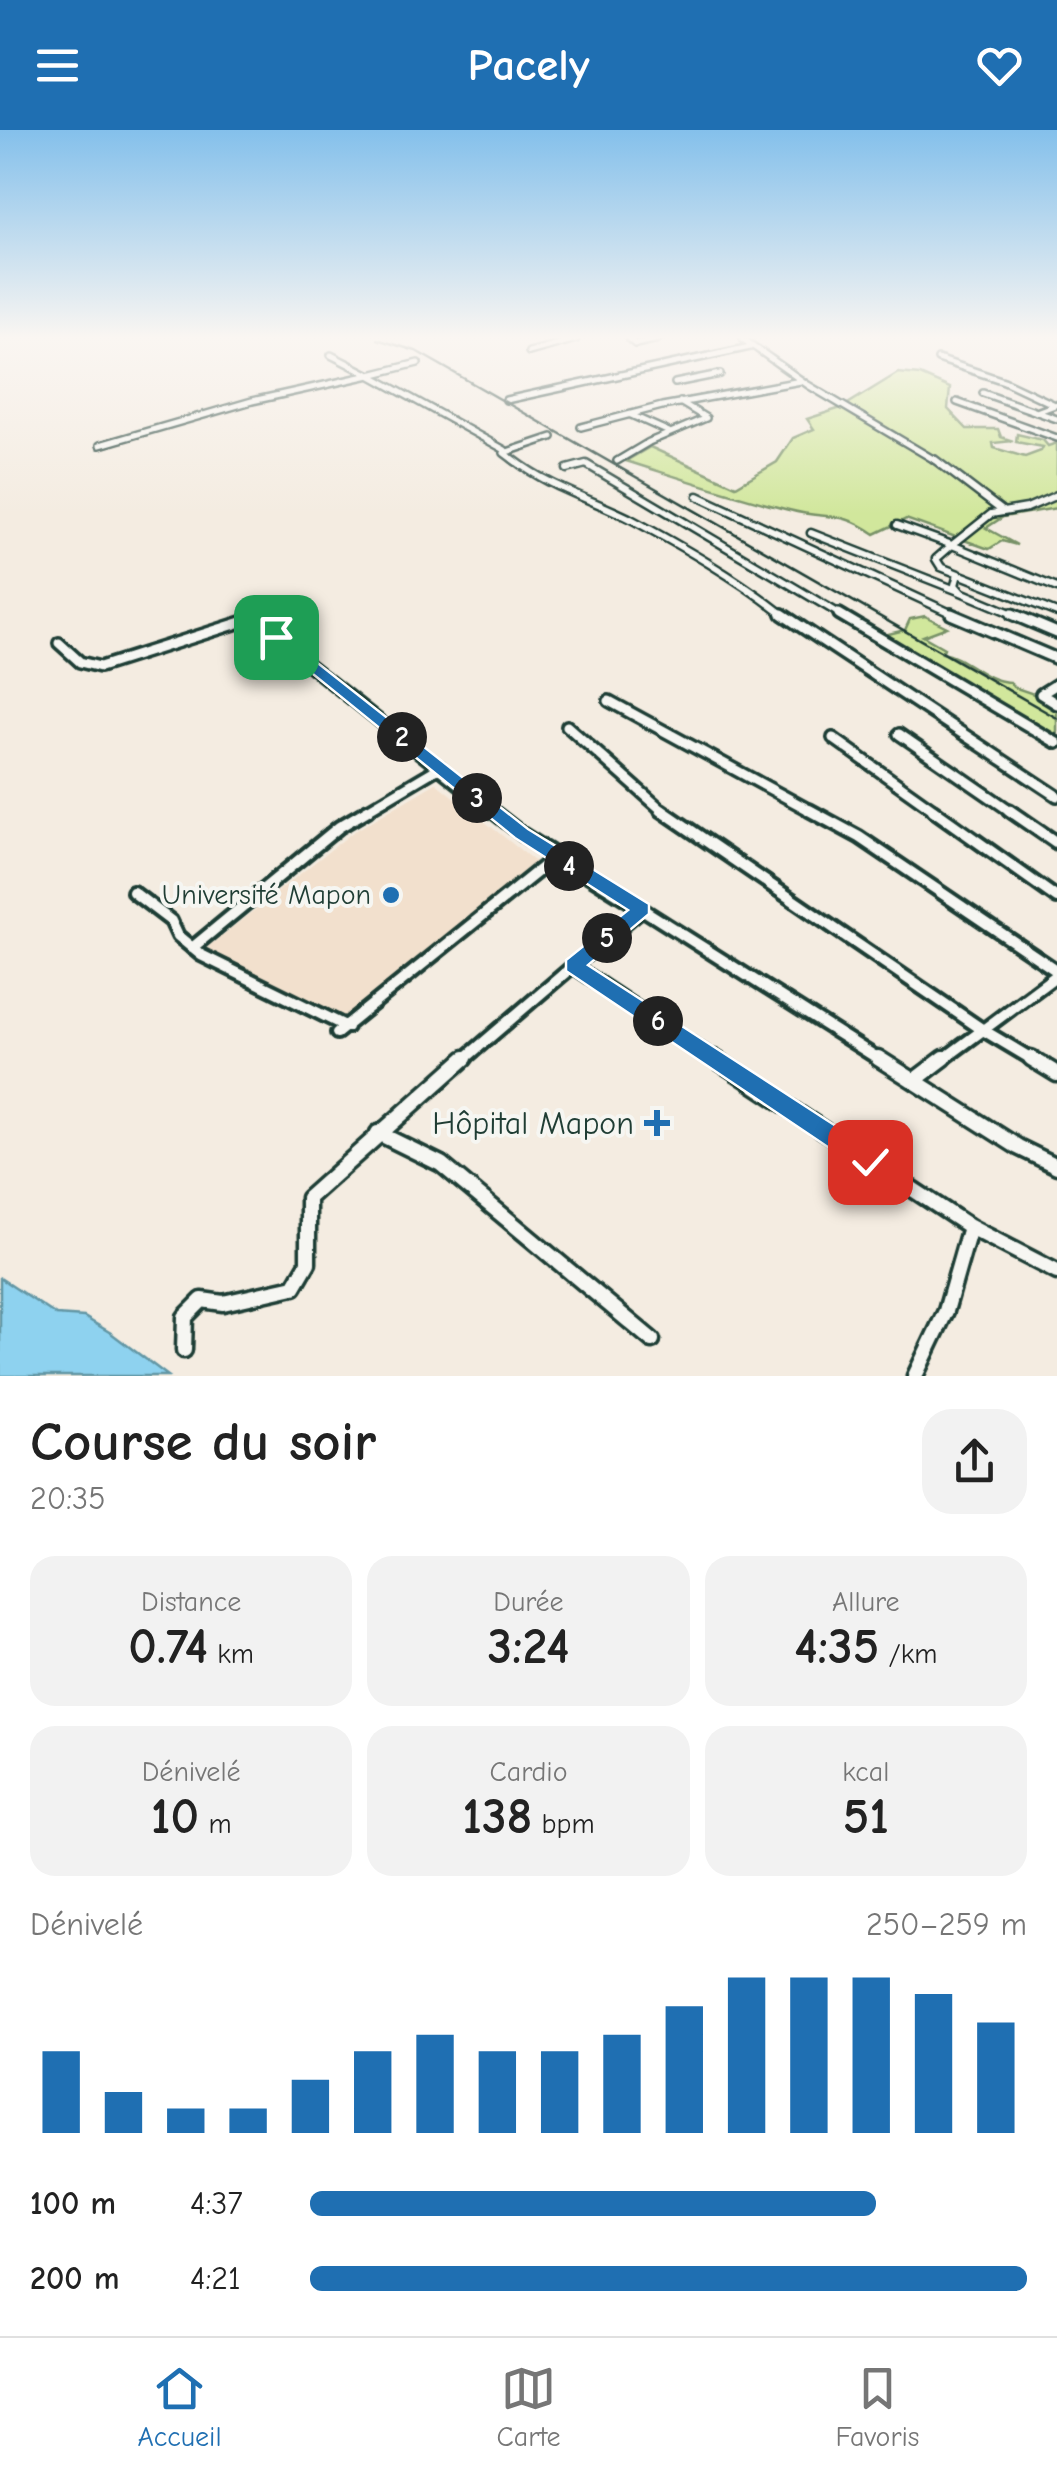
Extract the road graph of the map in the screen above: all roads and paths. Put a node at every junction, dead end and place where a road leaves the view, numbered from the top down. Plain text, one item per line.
1 (273, 397) edge
2 (410, 397) edge
3 (519, 397) edge
4 (706, 397) edge
5 (829, 397) edge
6 (995, 397) edge
7 (1037, 397) edge
8 (506, 400) dead end
9 (680, 402) junction
10 (956, 402) dead end
11 (1036, 412) junction
12 (632, 416) junction
13 (1057, 422) edge
14 (581, 428) dead end
15 (669, 432) junction
16 (1039, 432) junction
17 (552, 437) dead end
18 (1057, 438) edge
19 (100, 446) dead end
20 (505, 450) junction
21 (618, 460) dead end
22 (567, 469) dead end
23 (698, 496) dead end
24 (1057, 496) edge
25 (1001, 510) junction
26 (897, 525) dead end
27 (811, 533) dead end
28 (952, 546) junction
29 (958, 574) junction
30 (1057, 588) edge
31 (961, 592) junction
32 (1057, 612) edge
33 (1057, 633) edge
34 (60, 643) dead end
35 (1057, 659) edge
36 (1057, 684) edge
37 (610, 701) dead end
38 (1057, 704) edge
39 (567, 726) dead end
40 (898, 734) dead end
41 (833, 738) dead end
42 (1057, 743) edge
43 (440, 768) junction
44 (1057, 796) edge
45 (1057, 843) edge
46 (554, 858) junction
47 (133, 892) dead end
48 (1057, 898) edge
49 (642, 909) junction
50 (192, 948) junction
51 (574, 966) junction
52 (1057, 973) edge
53 (983, 1030) junction
54 (1057, 1074) edge
55 (915, 1080) junction
56 (378, 1133) junction
57 (1057, 1166) edge
58 (970, 1227) junction
59 (1057, 1272) edge
60 (652, 1340) dead end
61 (184, 1350) dead end
62 (915, 1376) edge

1 - 19 street
2 - 20 street
3 - 8 street
4 - 9 street
5 - 25 street
6 - 11 street
7 - 11 street
9 - 12 street
9 - 15 street
10 - 16 street
11 - 13 street
12 - 14 street
12 - 15 street
13 - 16 street
15 - 21 street
16 - 18 street
17 - 20 street
20 - 44 street
22 - 42 street
23 - 35 street
24 - 25 street
25 - 28 street
26 - 28 street
27 - 31 street
28 - 29 street
28 - 30 street
29 - 31 street
29 - 32 street
31 - 33 street
34 - 43 street
36 - 38 street
37 - 52 street
39 - 53 street
40 - 45 street
41 - 48 street
43 - 46 street
43 - 50 street
46 - 49 street
46 - 50 street
47 - 50 street
49 - 51 street
49 - 55 street
51 - 56 street
51 - 58 street
52 - 53 street
53 - 54 street
53 - 55 street
55 - 57 street
56 - 60 street
56 - 61 street
58 - 59 street
58 - 62 street

